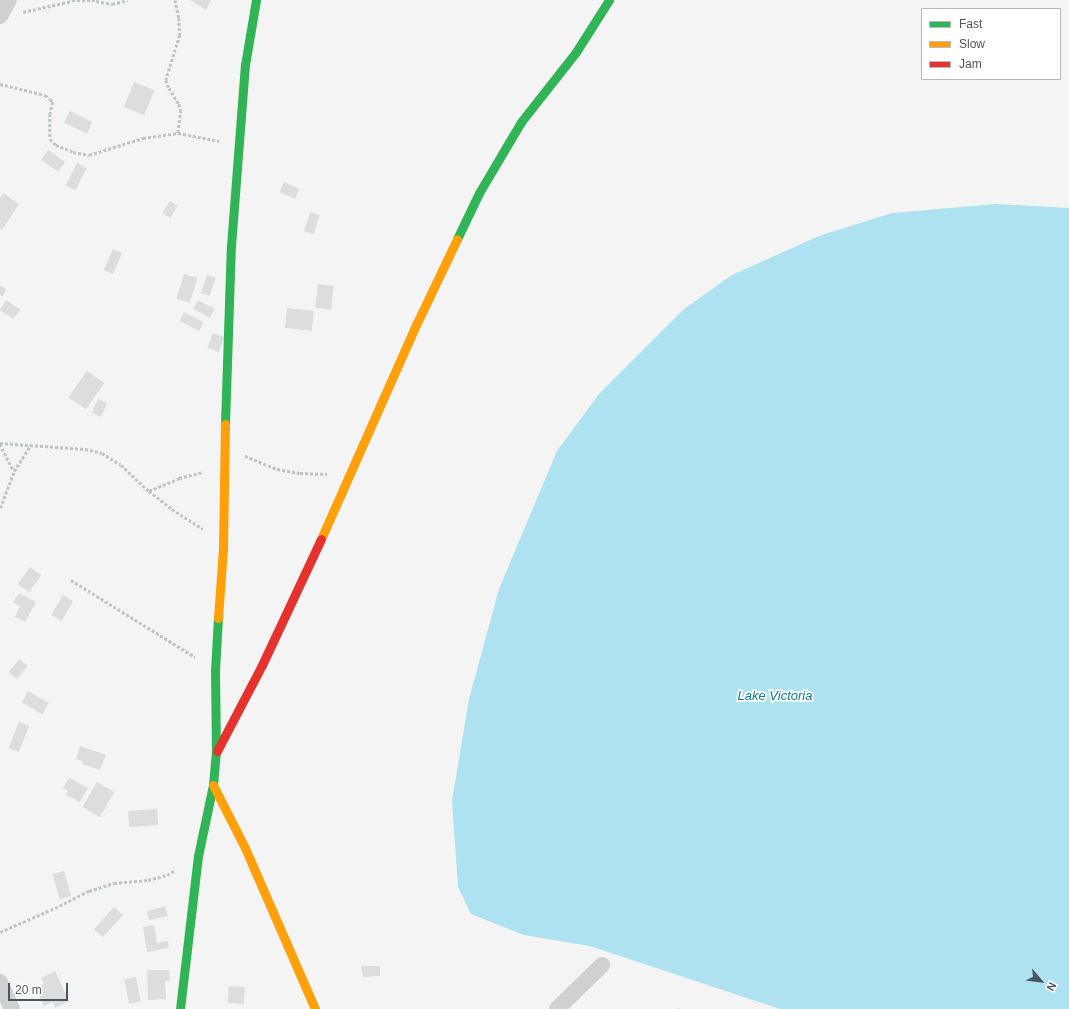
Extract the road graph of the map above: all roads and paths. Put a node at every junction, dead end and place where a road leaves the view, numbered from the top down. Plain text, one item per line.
1 (9, 0) edge
2 (128, 0) edge
3 (175, 0) edge
4 (256, 0) edge
5 (609, 0) edge
6 (20, 13) dead end
7 (0, 16) edge
8 (0, 84) edge
9 (178, 133) junction
10 (238, 146) junction
11 (0, 443) edge
12 (31, 445) junction
13 (224, 446) junction
14 (224, 470) junction
15 (14, 471) junction
16 (350, 472) junction
17 (149, 491) junction
18 (0, 508) edge
19 (223, 549) junction
20 (71, 580) dead end
21 (215, 671) junction
22 (216, 752) junction
23 (213, 785) junction
24 (198, 856) junction
25 (0, 932) edge
26 (602, 965) dead end
27 (0, 982) edge
28 (12, 1009) edge
29 (180, 1009) edge
30 (316, 1009) edge
31 (557, 1009) edge

1 - 7 street
2 - 6 path
3 - 9 path
4 - 10 street
5 - 16 street
8 - 9 path
9 - 10 path
10 - 13 street
11 - 12 path
11 - 15 path
12 - 15 path
12 - 17 path
13 - 14 street
13 - 16 path
14 - 17 path
14 - 19 street
15 - 18 path
16 - 22 street
17 - 19 path
19 - 21 street
20 - 21 path
21 - 22 street
22 - 23 street
23 - 24 street
23 - 30 street
24 - 25 path
24 - 29 street
26 - 31 street
27 - 28 street

